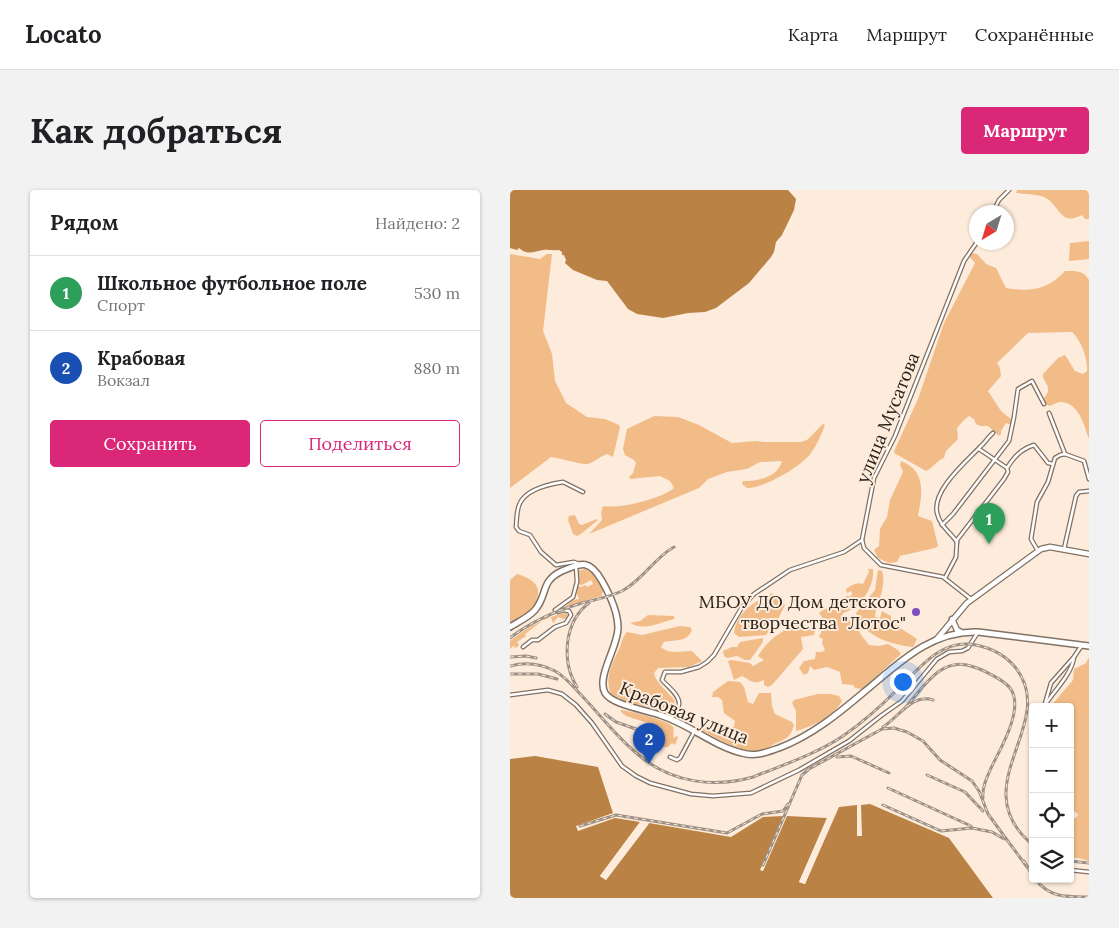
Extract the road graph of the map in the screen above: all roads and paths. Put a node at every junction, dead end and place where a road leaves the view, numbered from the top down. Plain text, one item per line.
1 (1009, 190) edge
2 (996, 205) edge
3 (972, 250) edge
4 (1044, 404) dead end
5 (1049, 413) dead end
6 (993, 433) dead end
7 (979, 449) junction
8 (1065, 454) junction
9 (995, 459) junction
10 (1053, 464) junction
11 (1007, 468) junction
12 (1089, 479) edge
13 (1089, 490) edge
14 (583, 492) dead end
15 (942, 525) junction
16 (862, 540) junction
17 (956, 542) junction
18 (1064, 549) junction
19 (1038, 551) junction
20 (1089, 554) edge
21 (578, 566) junction
22 (945, 578) junction
23 (972, 600) junction
24 (952, 619) junction
25 (510, 627) edge
26 (961, 632) junction
27 (978, 632) junction
28 (936, 640) junction
29 (1082, 646) junction
30 (1089, 646) edge
31 (523, 647) dead end
32 (1074, 657) junction
33 (510, 695) edge
34 (1045, 703) edge
35 (1047, 703) edge
36 (672, 719) junction
37 (694, 731) junction
38 (670, 757) dead end
39 (1074, 870) edge
40 (1089, 872) edge

1 - 2 street
3 - 16 street, улица Мусатова
4 - 9 street
5 - 8 street
6 - 7 street
7 - 9 street
7 - 15 street
8 - 10 street
8 - 12 street
9 - 11 street
9 - 15 street
10 - 11 street
10 - 19 street
11 - 17 street
13 - 18 street
14 - 21 street
15 - 17 street
16 - 22 street
16 - 36 street
17 - 22 street
18 - 19 main road
18 - 20 main road
19 - 23 main road
21 - 25 main road
21 - 31 street
21 - 36 main road, Крабовая улица
22 - 23 street
23 - 24 main road
24 - 26 main road
24 - 28 main road
26 - 27 main road, Крабовая улица
26 - 28 main road, Крабовая улица
27 - 29 main road, Крабовая улица
27 - 33 street
28 - 37 main road, Крабовая улица
29 - 30 main road, Крабовая улица
29 - 32 street
32 - 34 street
32 - 35 street
36 - 37 main road, Крабовая улица
37 - 38 street
39 - 40 street

